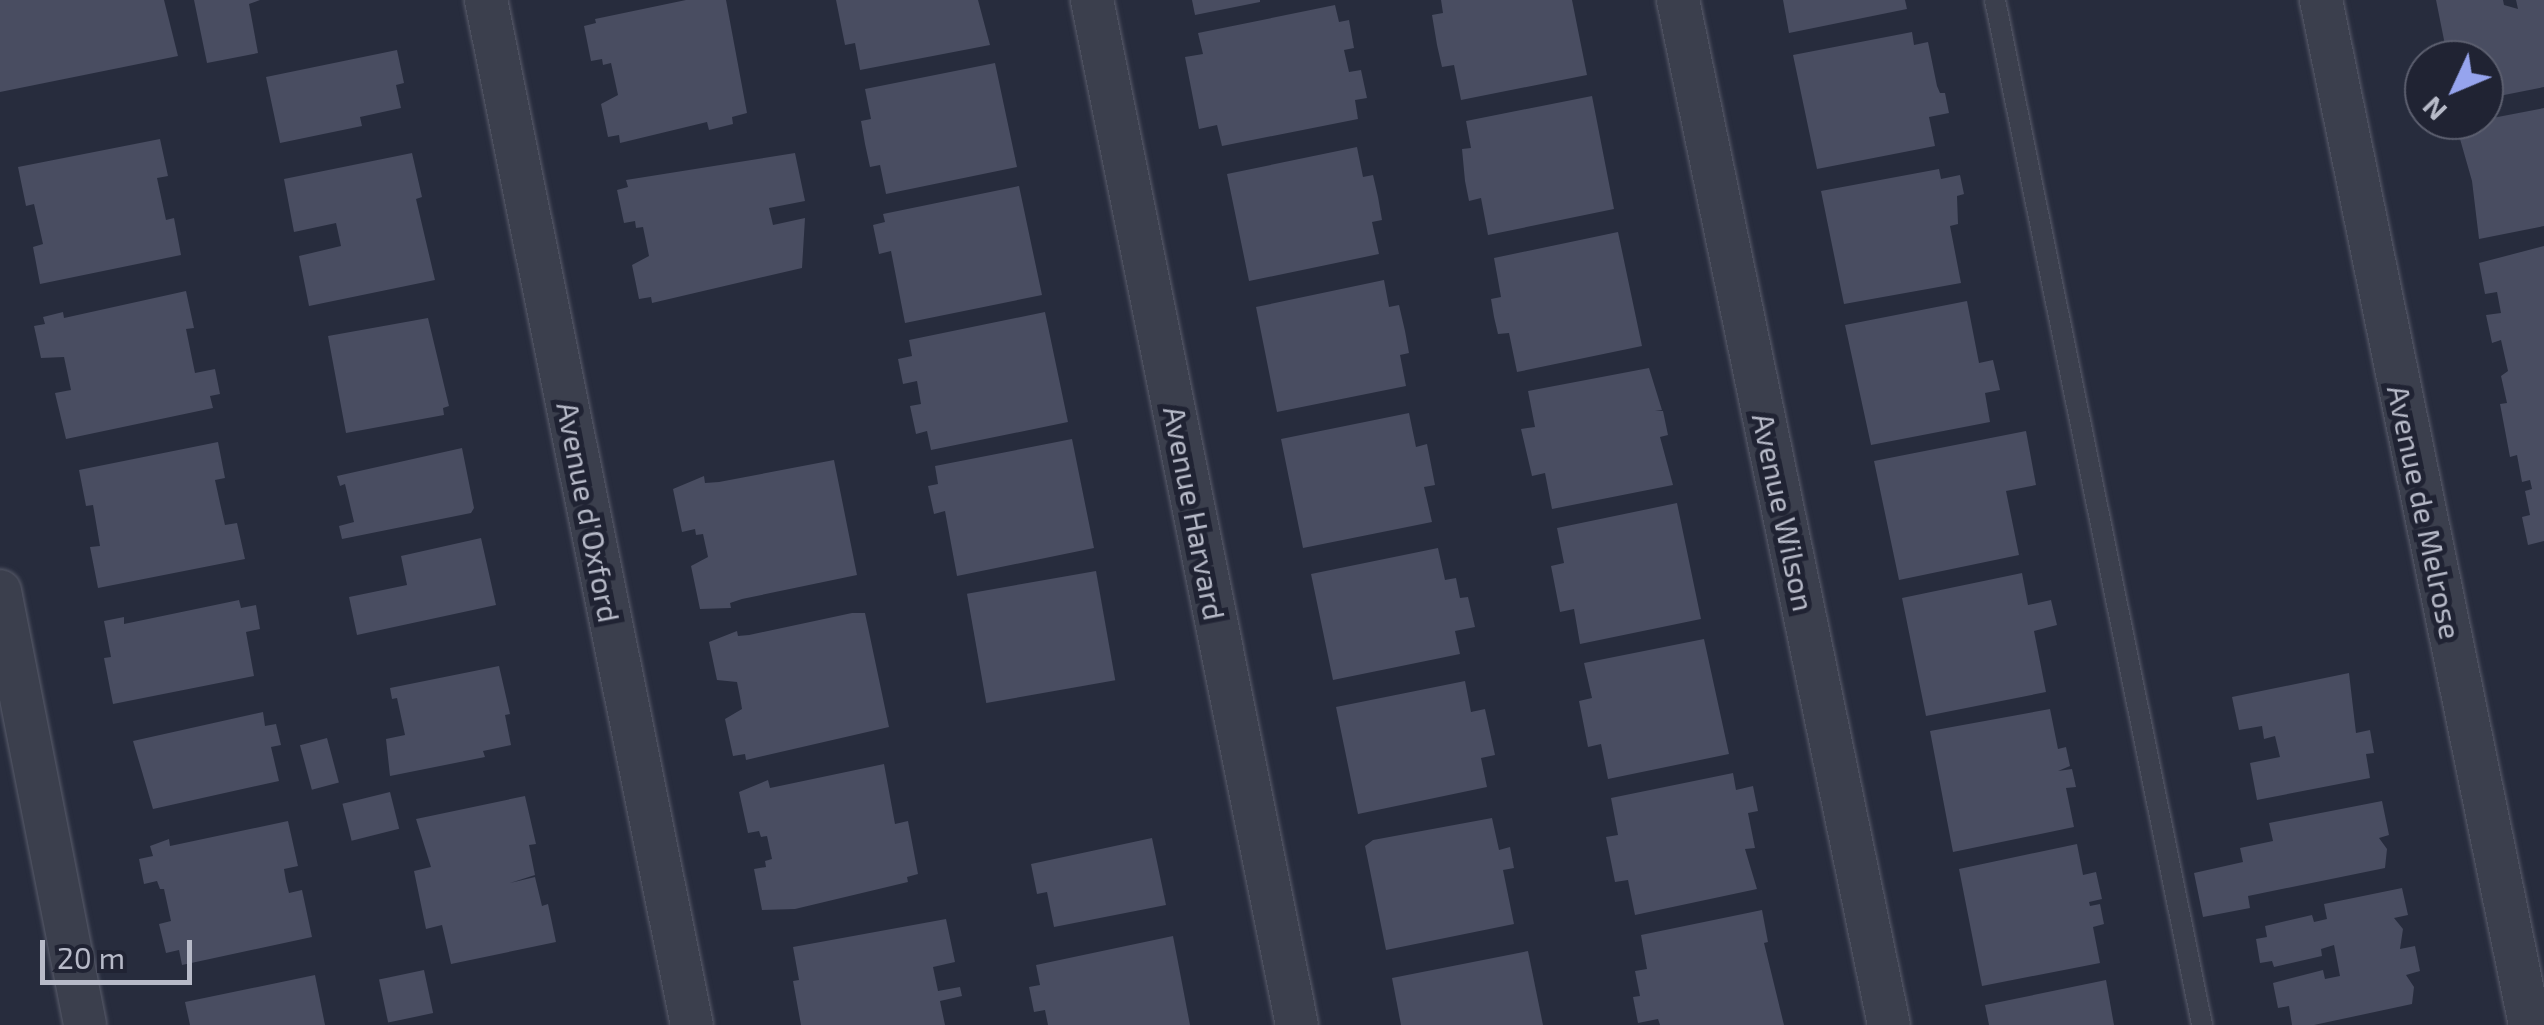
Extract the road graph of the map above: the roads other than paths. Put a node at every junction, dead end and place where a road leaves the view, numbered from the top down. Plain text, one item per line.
1 (486, 0) edge
2 (1092, 0) edge
3 (1678, 0) edge
4 (1995, 0) edge
5 (2320, 0) edge
6 (0, 591) edge
7 (85, 1025) edge
8 (692, 1025) edge
9 (1297, 1025) edge
10 (1889, 1025) edge
11 (2202, 1025) edge
12 (2530, 1025) edge

1 - 8 street, Avenue d'Oxford
2 - 9 street, Avenue Harvard
3 - 10 street, Avenue Wilson
4 - 11 lane
5 - 12 street, Avenue de Melrose
6 - 7 street

